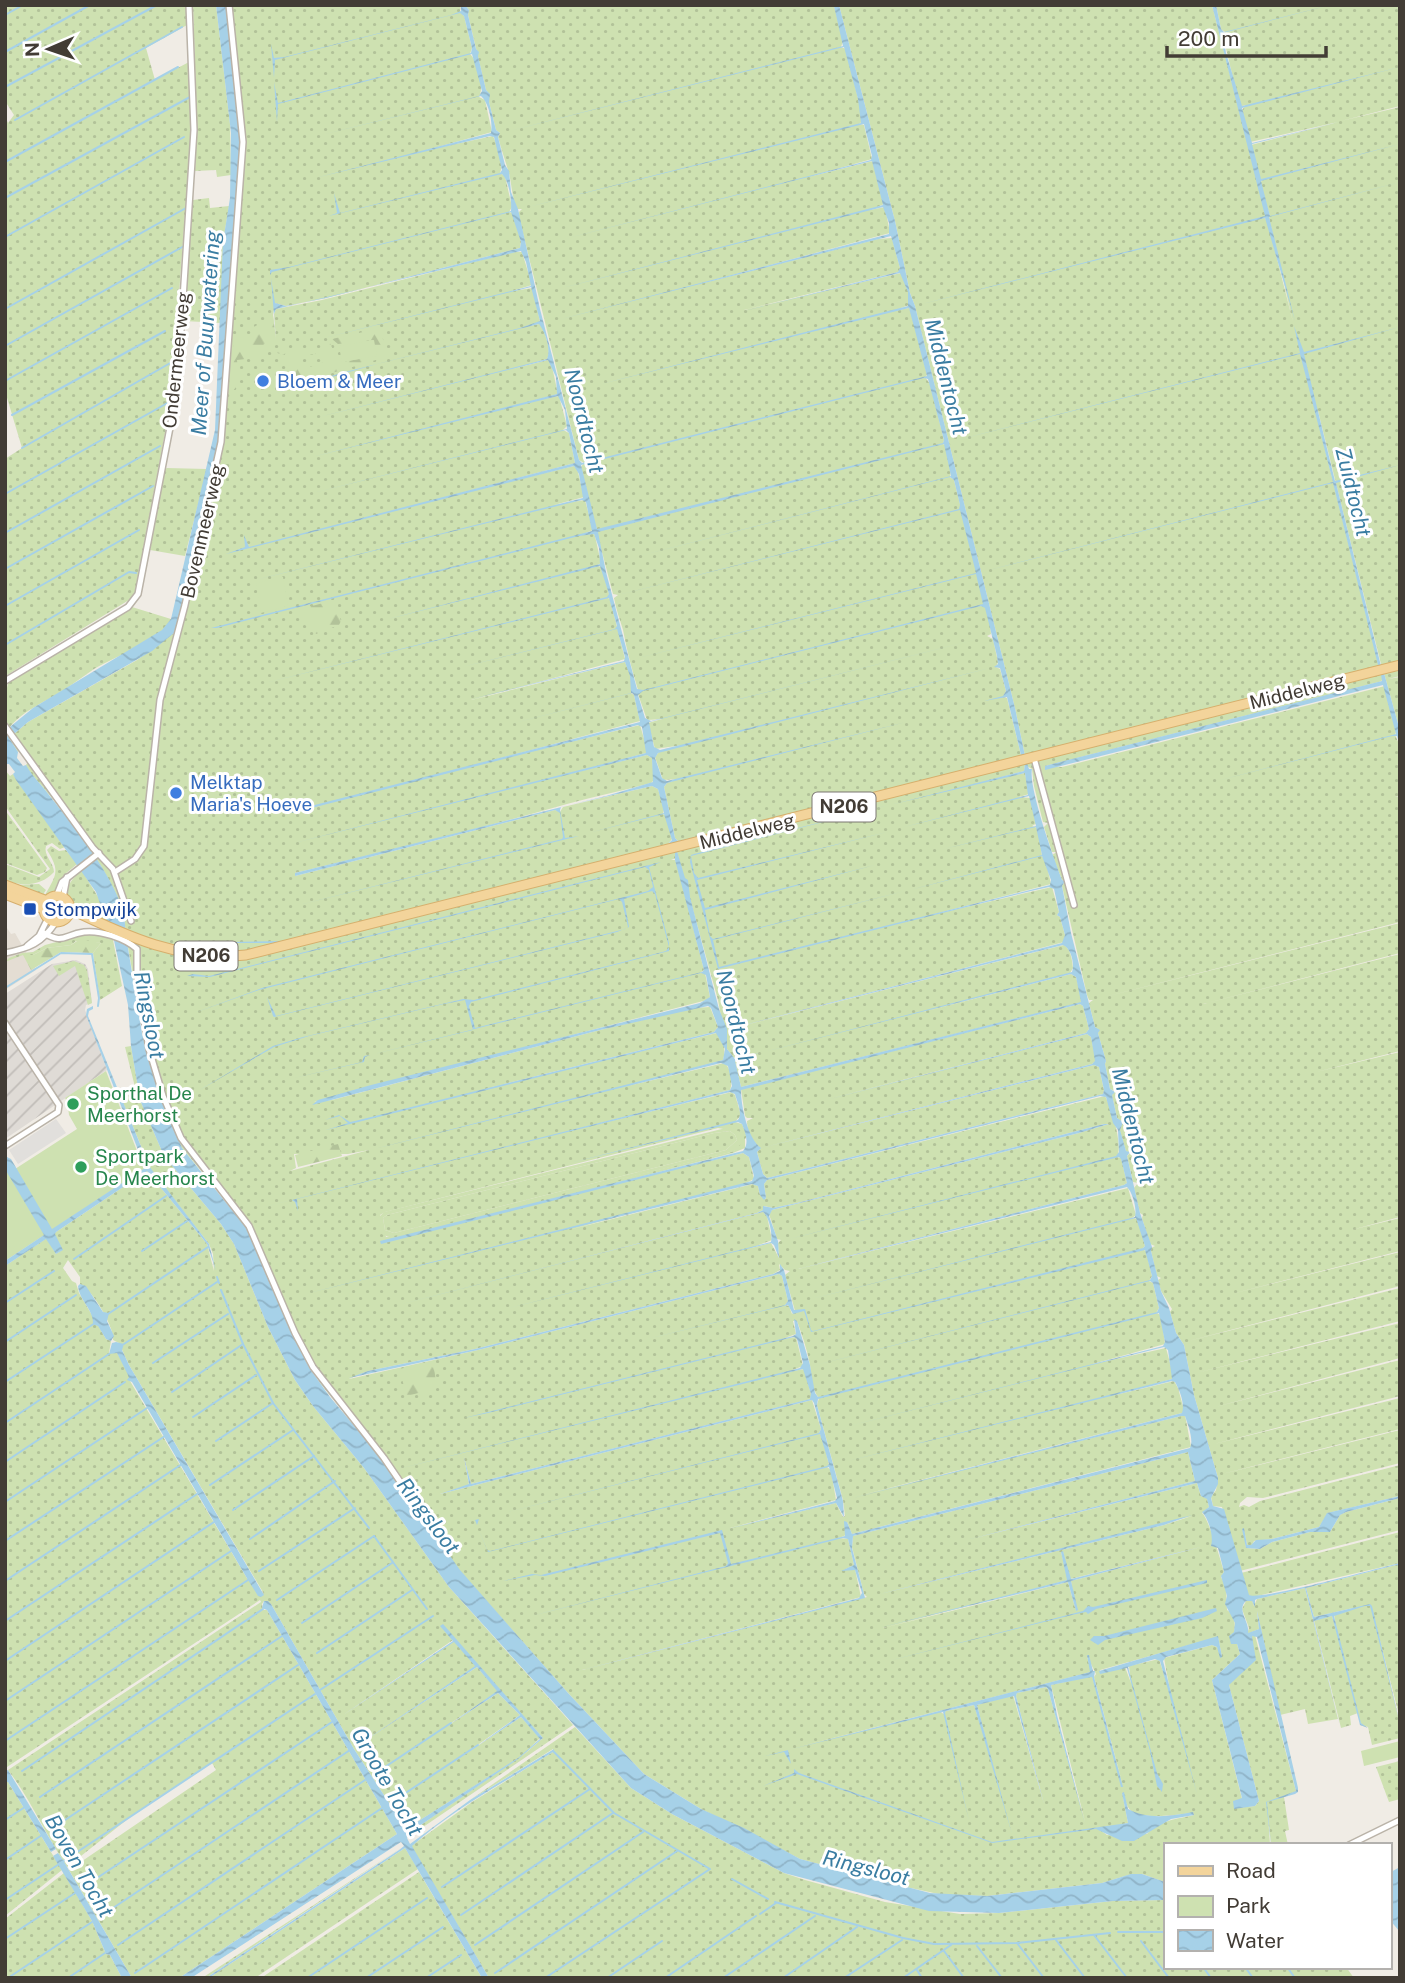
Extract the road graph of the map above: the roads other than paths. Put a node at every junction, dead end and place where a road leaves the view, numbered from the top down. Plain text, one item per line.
1 (189, 5) edge
2 (229, 5) edge
3 (1400, 665) edge
4 (5, 681) edge
5 (7, 730) edge
6 (1034, 758) junction
7 (96, 855) junction
8 (115, 872) junction
9 (5, 885) edge
10 (5, 894) edge
11 (1074, 905) dead end
12 (52, 908) junction
13 (68, 914) junction
14 (131, 920) dead end
15 (45, 933) junction
16 (111, 933) junction
17 (127, 939) junction
18 (6, 953) edge
19 (5, 1023) edge
20 (5, 1146) edge
21 (414, 1502) dead end
22 (1400, 1820) edge
23 (1353, 1843) edge

1 - 4 street, Ondermeerweg
2 - 8 street, Bovenmeerweg
3 - 6 main road, Middelweg / N206
5 - 7 street
6 - 11 street
6 - 17 main road, Middelweg / N206
7 - 8 street
7 - 12 street
8 - 14 street
9 - 12 main road
10 - 12 main road
12 - 13 main road, N206
12 - 13 main road
12 - 15 street
13 - 16 main road, Middelweg / N206
15 - 16 street
15 - 18 street
16 - 17 main road, Middelweg / N206
17 - 21 street
19 - 20 street
22 - 23 street

